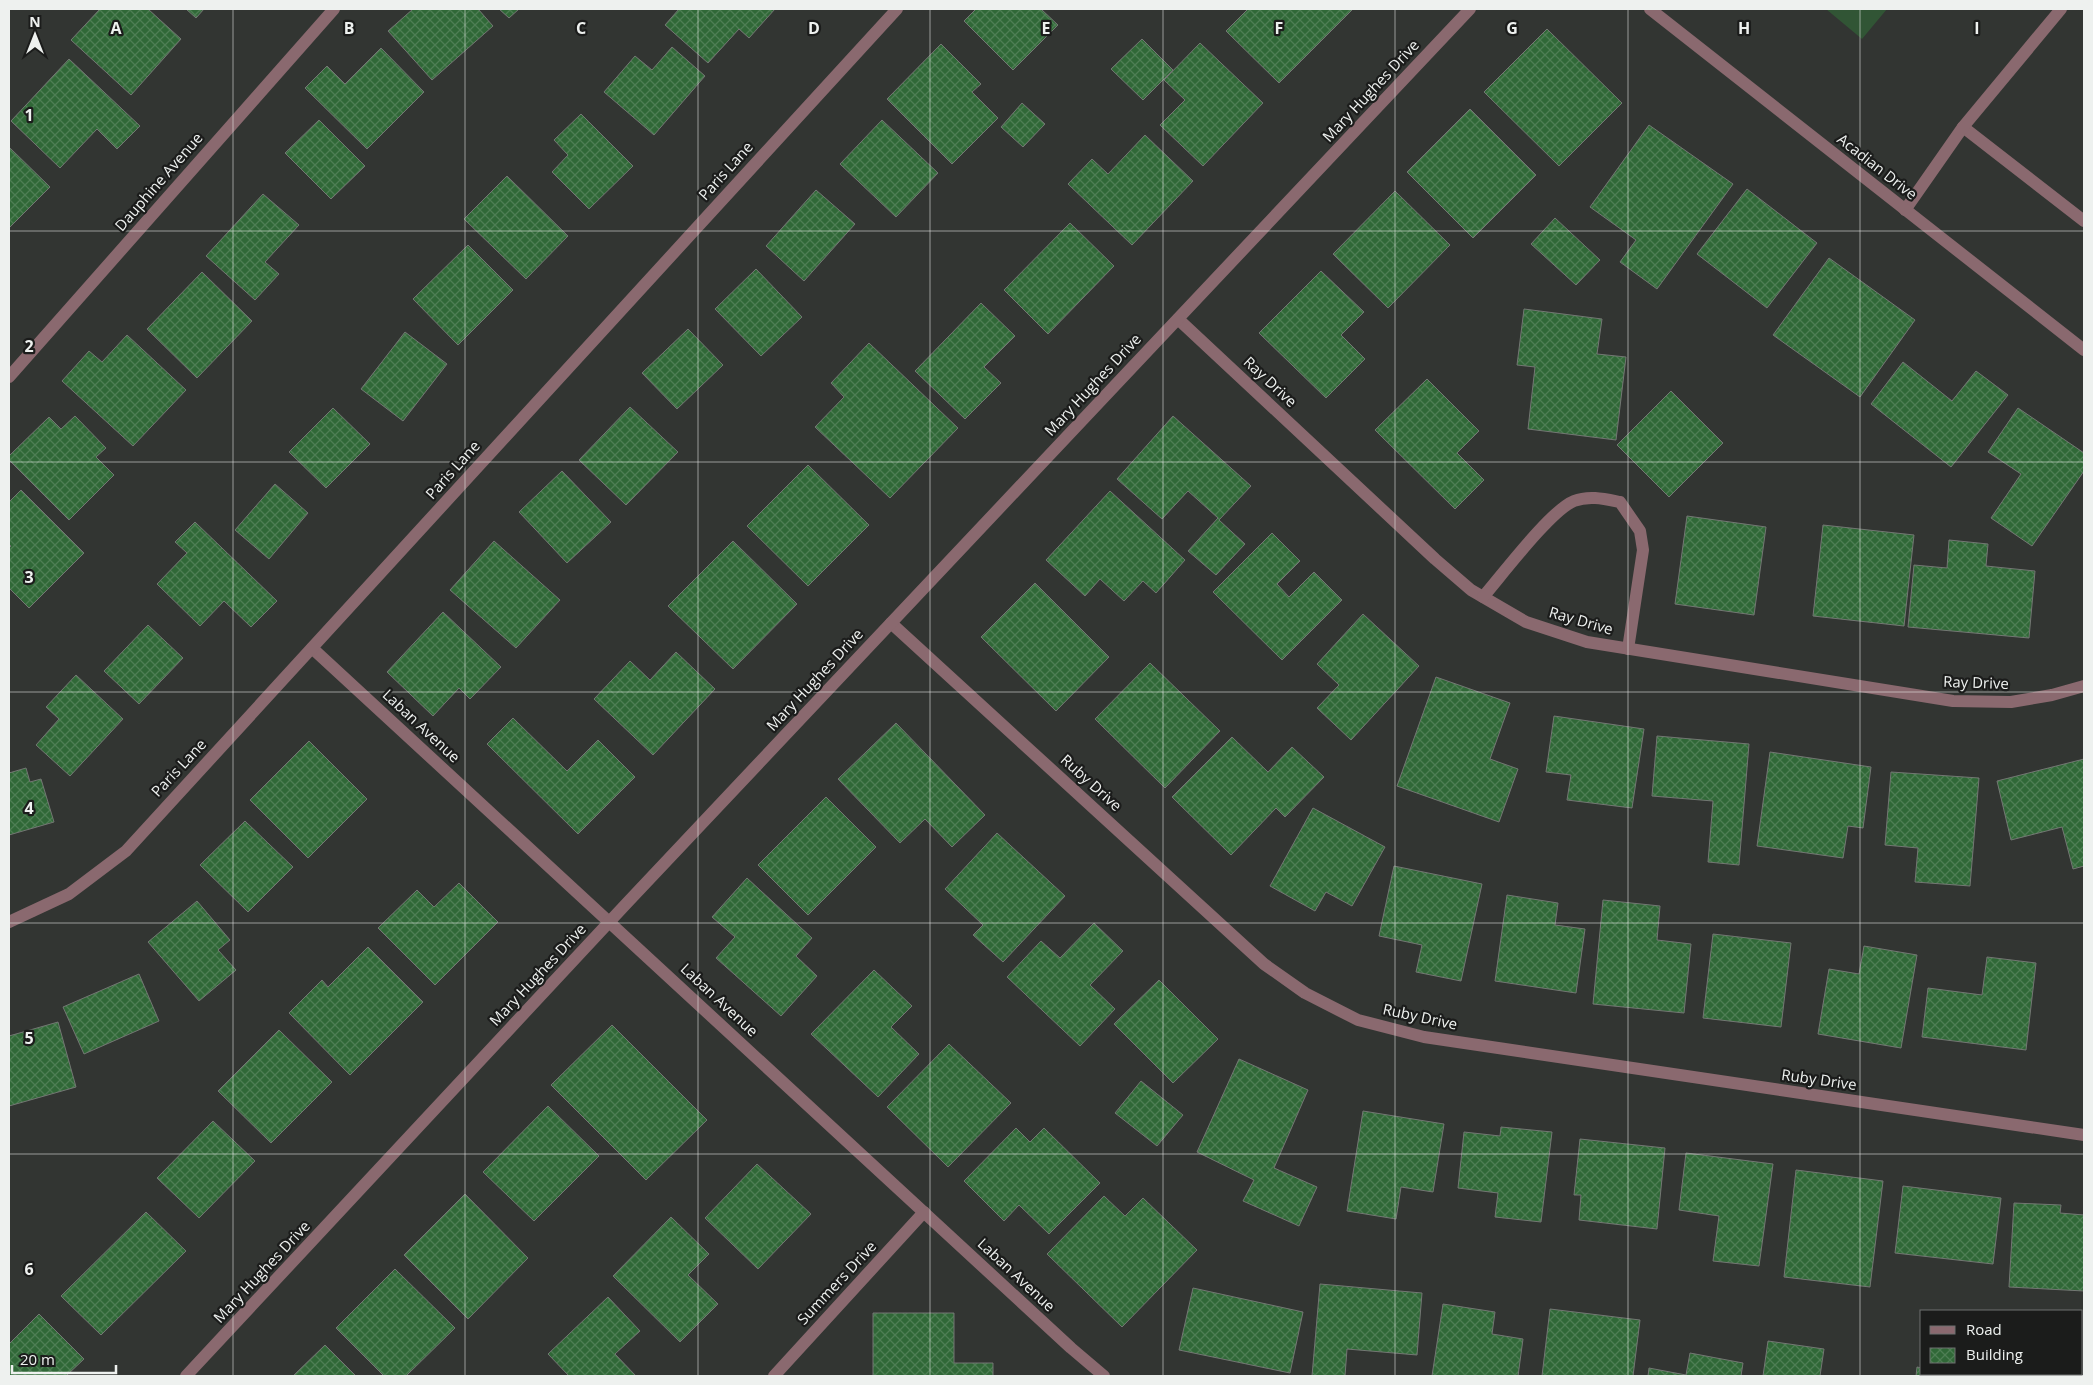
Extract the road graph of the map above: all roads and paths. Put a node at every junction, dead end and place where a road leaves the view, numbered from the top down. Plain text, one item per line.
1 (334, 9) edge
2 (897, 9) edge
3 (1470, 9) edge
4 (1650, 9) edge
5 (2061, 9) edge
6 (1963, 126) junction
7 (1905, 210) junction
8 (2084, 221) edge
9 (1178, 318) junction
10 (2084, 350) edge
11 (9, 377) edge
12 (1483, 597) junction
13 (891, 623) junction
14 (312, 648) junction
15 (1628, 649) junction
16 (2084, 686) edge
17 (610, 921) junction
18 (9, 922) edge
19 (2084, 1135) edge
20 (924, 1212) junction
21 (186, 1376) edge
22 (774, 1376) edge
23 (1104, 1376) edge

1 - 11 street, Dauphine Avenue
2 - 14 street, Paris Lane
3 - 9 street, Mary Hughes Drive
4 - 7 street, Acadian Drive
5 - 6 street
6 - 7 street
6 - 8 street
7 - 10 street, Acadian Drive
9 - 12 street, Ray Drive
9 - 13 street, Mary Hughes Drive
12 - 15 street, Ray Drive
12 - 15 street
13 - 17 street, Mary Hughes Drive
13 - 19 street, Ruby Drive
14 - 17 street, Laban Avenue
14 - 18 street, Paris Lane
15 - 16 street, Ray Drive
17 - 20 street, Laban Avenue
17 - 21 street, Mary Hughes Drive
20 - 22 street, Summers Drive
20 - 23 street, Laban Avenue

